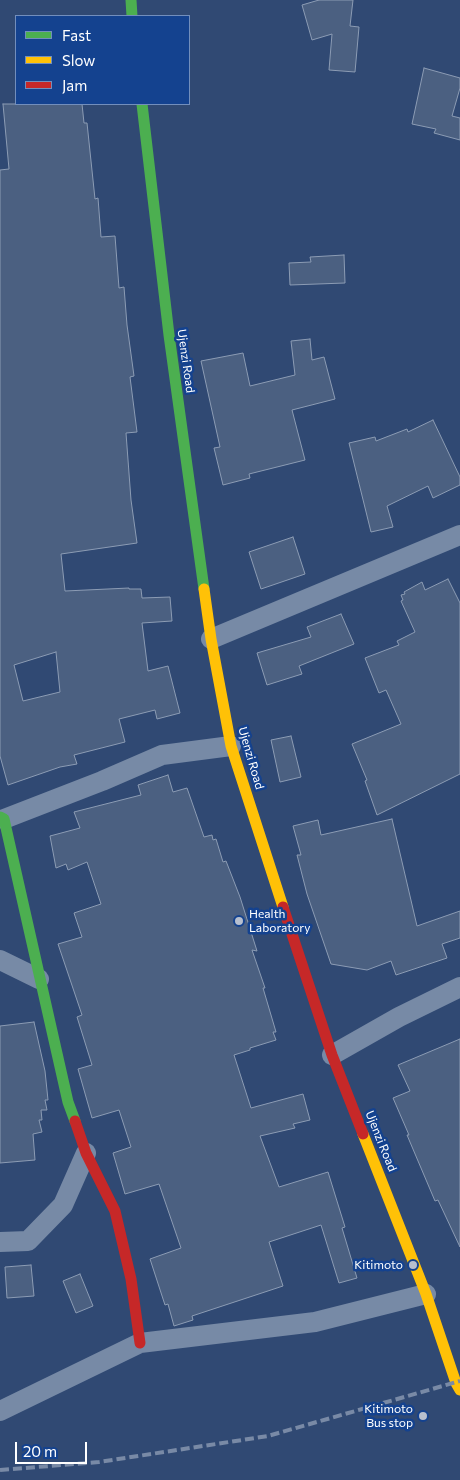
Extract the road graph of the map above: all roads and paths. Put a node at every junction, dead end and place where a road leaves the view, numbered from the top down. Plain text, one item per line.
1 (131, 0) edge
2 (132, 15) edge
3 (142, 105) edge
4 (460, 534) edge
5 (211, 639) junction
6 (231, 746) junction
7 (2, 818) edge
8 (0, 960) edge
9 (39, 979) junction
10 (460, 988) edge
11 (332, 1055) junction
12 (86, 1153) junction
13 (0, 1242) edge
14 (426, 1294) junction
15 (140, 1343) junction
16 (460, 1390) edge
17 (0, 1411) edge

1 - 2 street
3 - 5 street, Ujenzi Road
4 - 5 street
5 - 6 street, Ujenzi Road
6 - 7 street
6 - 11 street, Ujenzi Road
7 - 9 street
8 - 9 street
9 - 12 street
10 - 11 street
11 - 14 street, Ujenzi Road
12 - 13 street
12 - 15 street
14 - 15 street
14 - 16 street, Ujenzi Road
15 - 17 street

